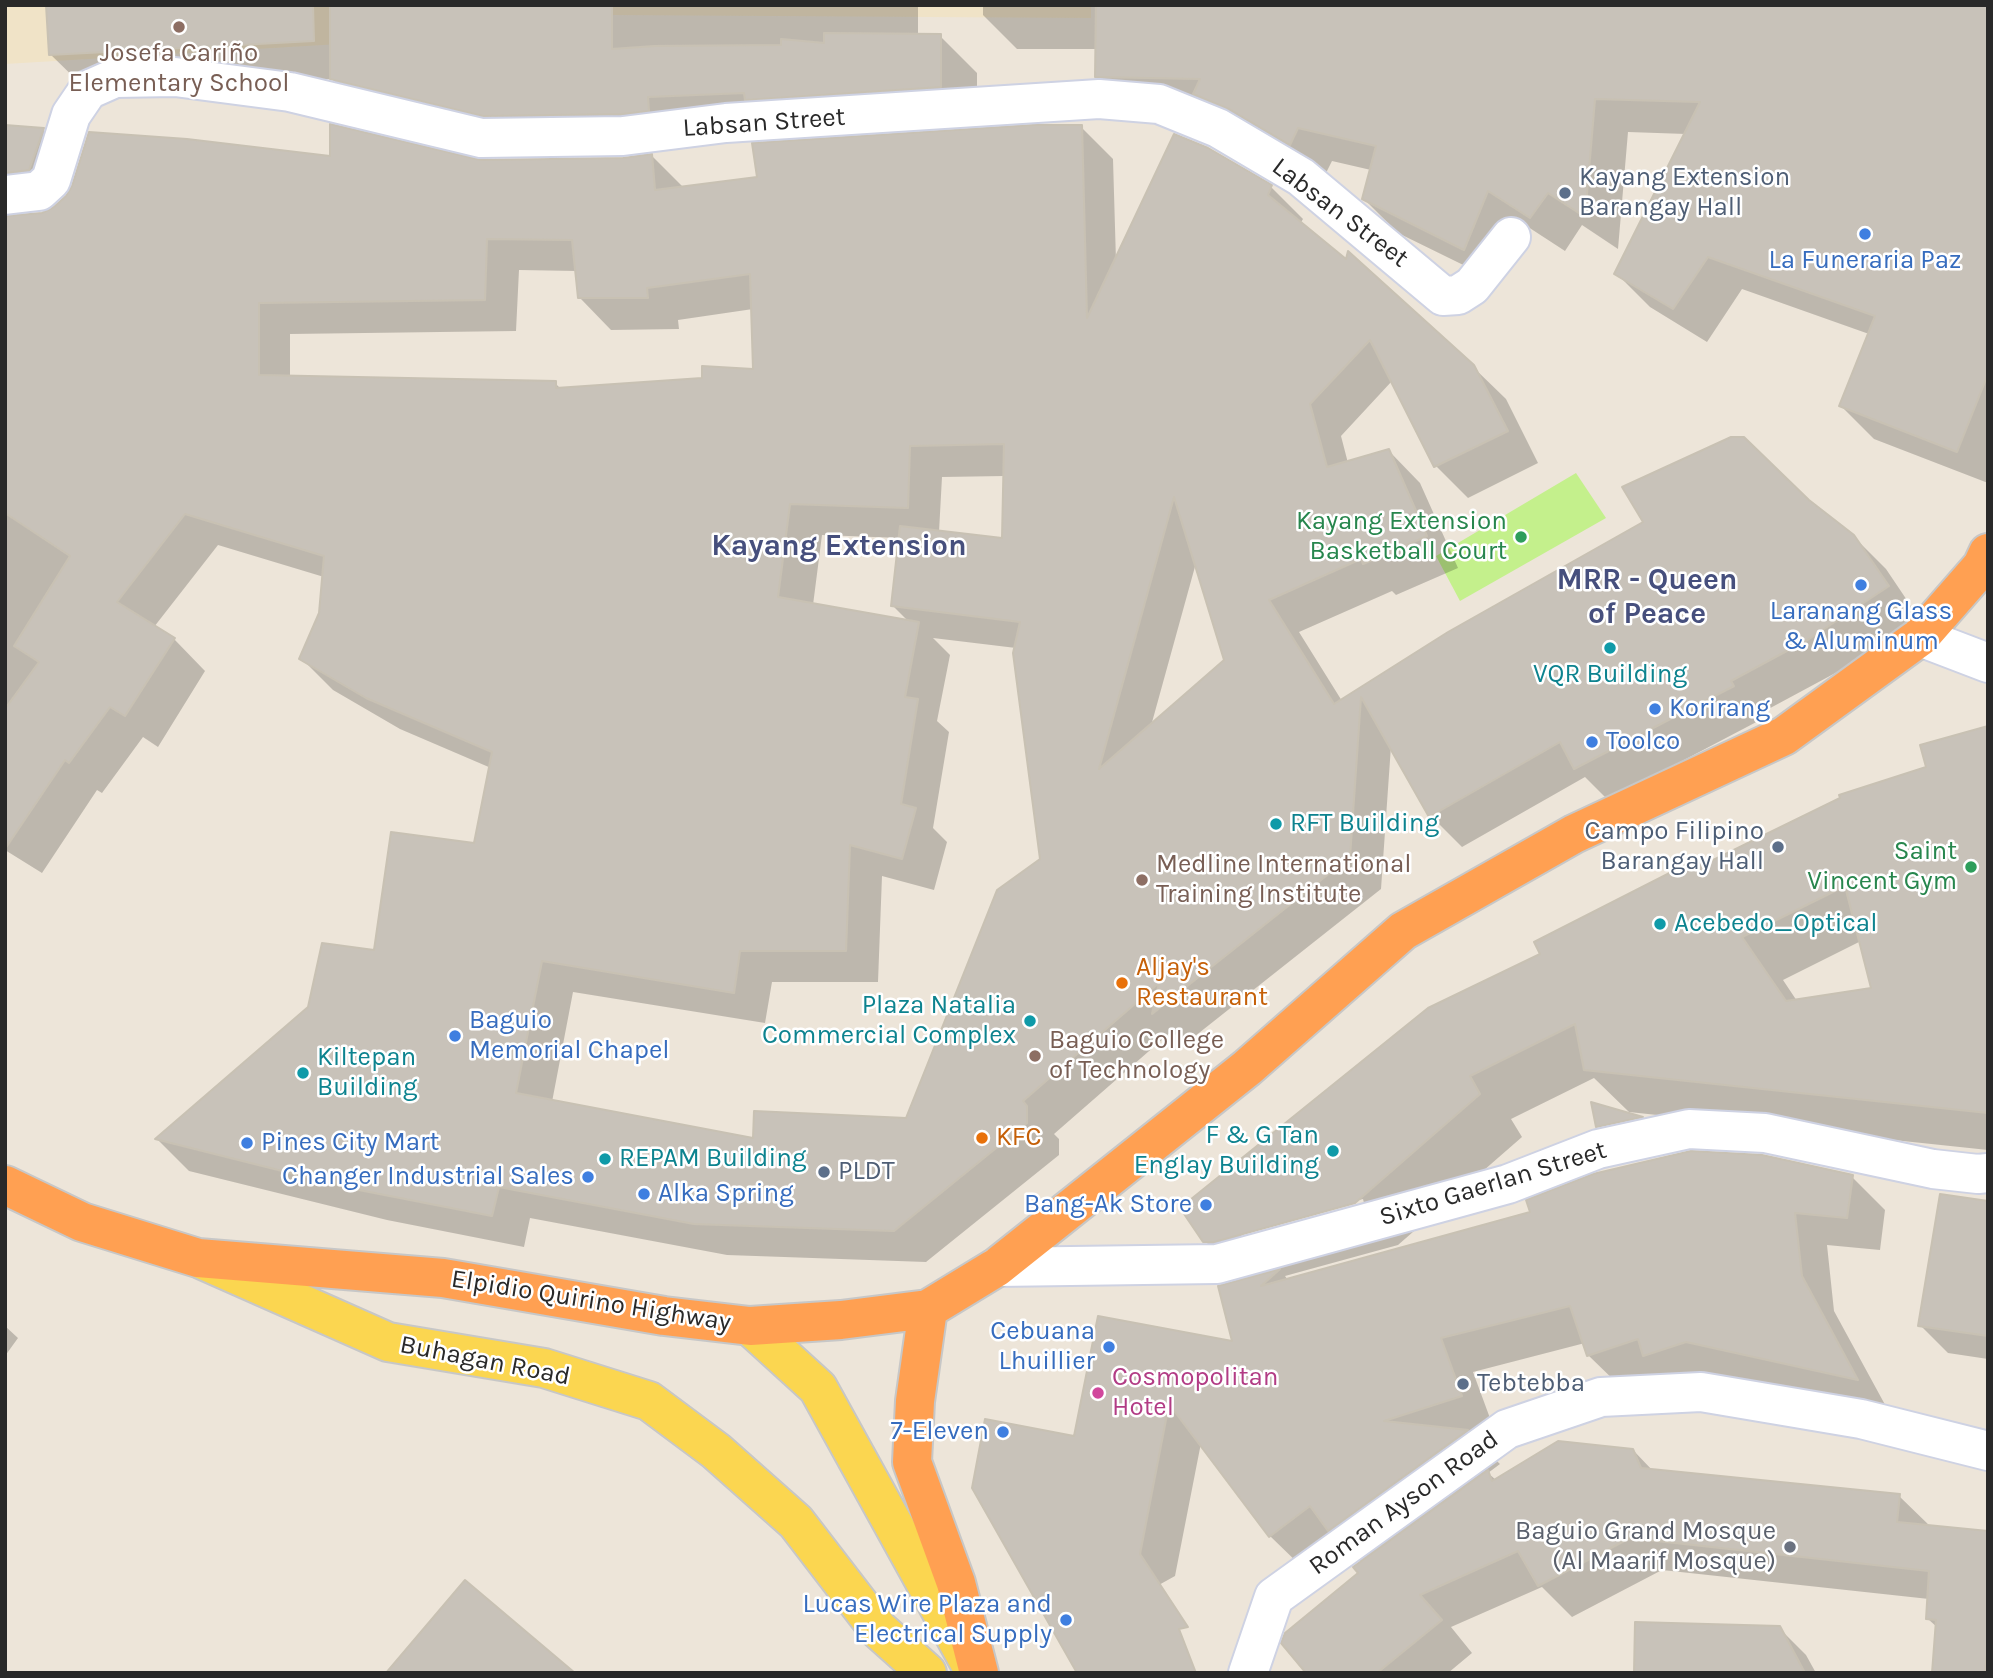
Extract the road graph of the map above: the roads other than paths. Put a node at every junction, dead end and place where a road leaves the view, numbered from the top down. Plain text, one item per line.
1 (5, 195) edge
2 (1511, 237) dead end
3 (1988, 553) edge
4 (1920, 637) junction
5 (1988, 663) edge
6 (1988, 1173) edge
7 (5, 1185) edge
8 (198, 1258) junction
9 (997, 1267) junction
10 (928, 1309) junction
11 (750, 1326) junction
12 (1988, 1451) edge
13 (927, 1673) edge
14 (977, 1673) edge
15 (1248, 1673) edge

1 - 2 street, Labsan Street
3 - 4 highway, Elpidio Quirino Highway
4 - 5 street
4 - 9 highway, Elpidio Quirino Highway
6 - 9 street, Sixto Gaerlan Street
7 - 8 highway, Elpidio Quirino Highway
8 - 11 highway, Elpidio Quirino Highway
8 - 13 main road, Buhagan Road
9 - 10 highway, Elpidio Quirino Highway
10 - 11 highway, Elpidio Quirino Highway
10 - 14 highway
11 - 14 main road
12 - 15 street, Roman Ayson Road

